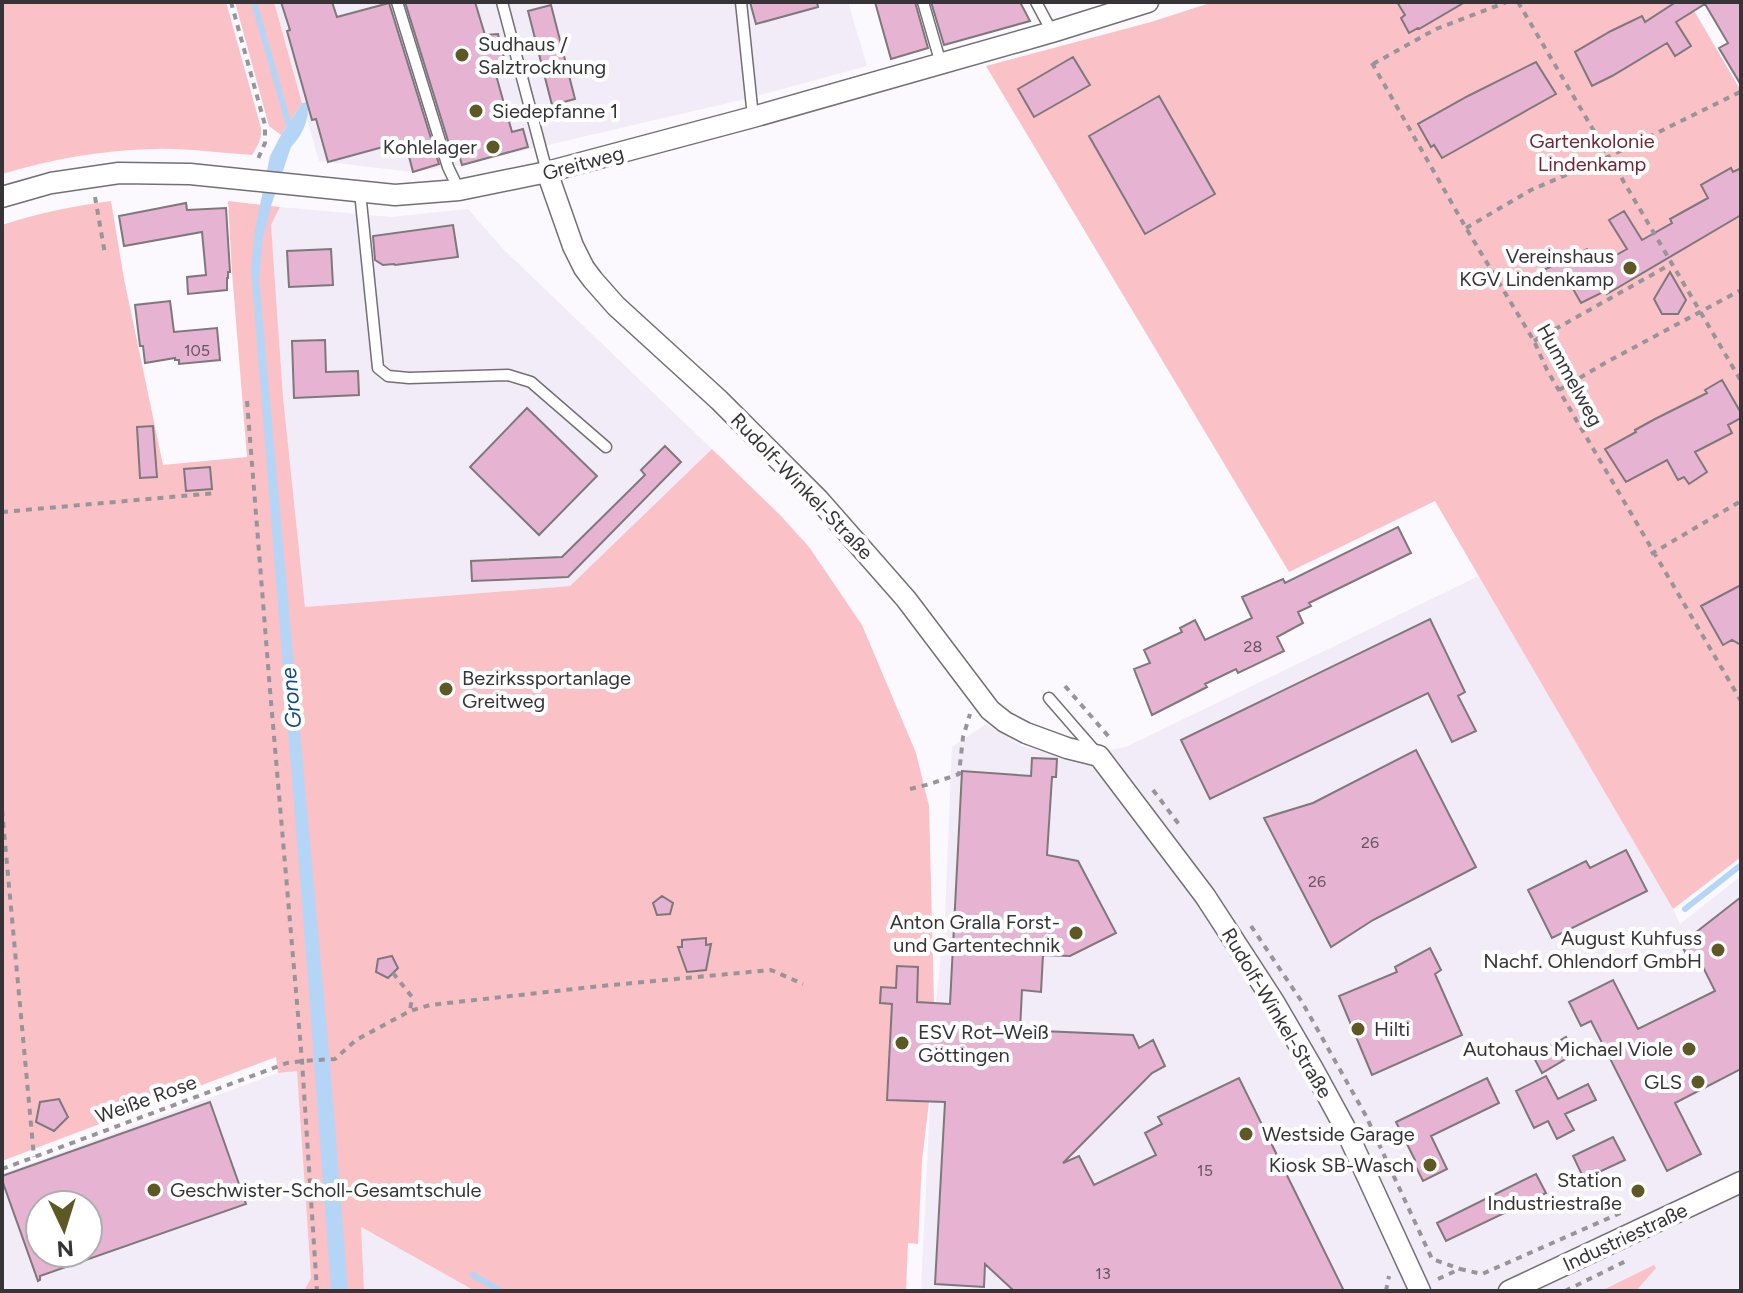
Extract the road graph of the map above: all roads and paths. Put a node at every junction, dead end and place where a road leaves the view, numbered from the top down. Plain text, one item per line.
1 (231, 2) edge
2 (397, 2) edge
3 (502, 2) edge
4 (741, 2) edge
5 (923, 2) edge
6 (1036, 2) edge
7 (1148, 2) edge
8 (1507, 2) edge
9 (1518, 2) edge
10 (1052, 32) junction
11 (941, 64) junction
12 (1740, 92) edge
13 (753, 117) junction
14 (1610, 156) junction
15 (547, 172) junction
16 (91, 177) junction
17 (253, 180) junction
18 (459, 190) junction
19 (360, 192) junction
20 (2, 197) edge
21 (1466, 228) junction
22 (105, 254) dead end
23 (1673, 263) junction
24 (1741, 290) edge
25 (1701, 312) junction
26 (1534, 341) junction
27 (1741, 381) edge
28 (1559, 390) junction
29 (247, 401) dead end
30 (606, 447) dead end
31 (216, 493) dead end
32 (1741, 501) edge
33 (2, 512) edge
34 (1652, 553) junction
35 (1049, 698) dead end
36 (1741, 701) edge
37 (986, 705) junction
38 (1099, 756) junction
39 (910, 789) dead end
40 (2, 810) edge
41 (393, 973) dead end
42 (803, 984) dead end
43 (410, 1011) junction
44 (302, 1061) junction
45 (34, 1157) junction
46 (2, 1169) edge
47 (1741, 1182) edge
48 (1627, 1210) dead end
49 (1389, 1274) dead end
50 (1482, 1274) junction
51 (1486, 1283) dead end
52 (1420, 1289) edge
53 (317, 1291) edge
54 (1386, 1291) edge
55 (1509, 1291) edge

1 - 17 path
2 - 18 lane
3 - 15 lane
4 - 13 lane
5 - 11 lane
6 - 10 lane
7 - 10 street, Greitweg
8 - 21 path, Hummelweg
9 - 14 path
10 - 11 street, Greitweg
11 - 13 street, Greitweg
12 - 14 path
13 - 15 street, Greitweg
14 - 21 path
14 - 23 path
15 - 18 street, Greitweg
15 - 37 street, Rudolf-Winkel-Straße
16 - 17 street, Greitweg
16 - 20 street, Greitweg
16 - 22 path
17 - 19 street, Greitweg
18 - 19 street, Greitweg
19 - 30 lane
21 - 26 path, Hummelweg
23 - 25 path
23 - 26 path
24 - 25 path
25 - 27 path
25 - 28 path
26 - 28 path, Hummelweg
28 - 34 path, Hummelweg
29 - 44 path
31 - 33 path
32 - 34 path
34 - 36 path, Hummelweg
35 - 38 lane, Rudolf-Winkel-Straße
37 - 38 street, Rudolf-Winkel-Straße
37 - 39 path
38 - 52 street, Rudolf-Winkel-Straße
40 - 45 path
41 - 43 path
42 - 43 path
43 - 44 path, Weiße Rose
44 - 45 path, Weiße Rose
44 - 53 path
45 - 46 path, Weiße Rose
47 - 55 street, Industriestraße
48 - 50 path
49 - 54 path
50 - 51 path
50 - 52 path

